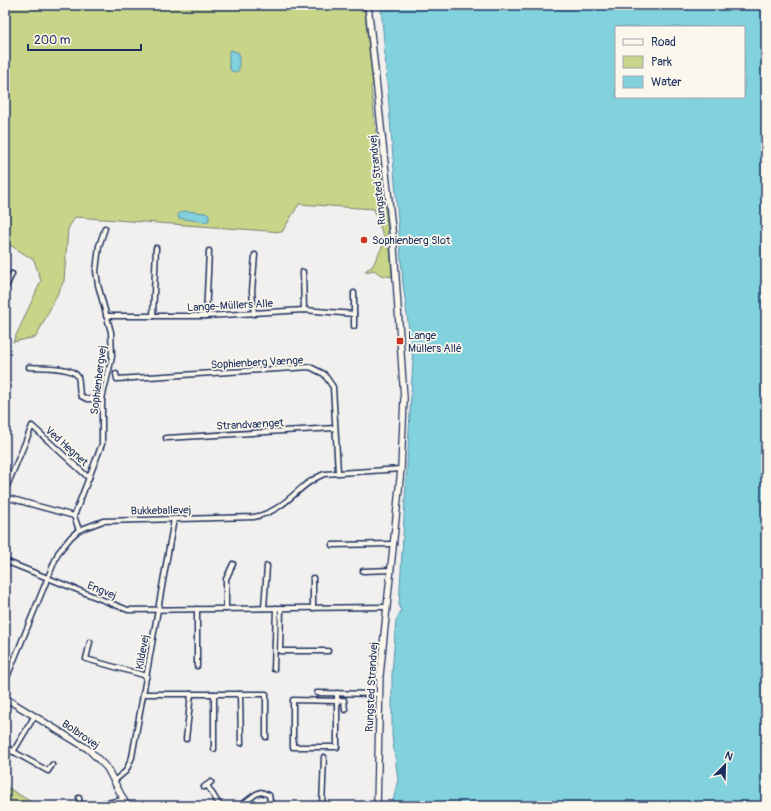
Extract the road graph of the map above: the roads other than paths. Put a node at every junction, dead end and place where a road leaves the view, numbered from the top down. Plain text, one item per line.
1 (368, 5) edge
2 (105, 228) dead end
3 (156, 248) dead end
4 (209, 251) dead end
5 (255, 255) dead end
6 (303, 272) dead end
7 (12, 274) dead end
8 (5, 290) edge
9 (354, 293) dead end
10 (304, 310) junction
11 (254, 314) junction
12 (354, 314) junction
13 (106, 316) junction
14 (153, 316) junction
15 (206, 316) junction
16 (354, 326) dead end
17 (29, 367) dead end
18 (116, 374) dead end
19 (102, 399) junction
20 (335, 428) junction
21 (166, 438) dead end
22 (401, 469) junction
23 (338, 472) junction
24 (89, 478) junction
25 (5, 491) edge
26 (5, 497) edge
27 (74, 516) junction
28 (174, 519) junction
29 (79, 530) junction
30 (394, 544) junction
31 (332, 545) dead end
32 (5, 560) edge
33 (233, 564) dead end
34 (267, 566) dead end
35 (391, 570) junction
36 (363, 571) dead end
37 (48, 578) junction
38 (313, 578) dead end
39 (387, 607) junction
40 (264, 608) junction
41 (276, 608) junction
42 (281, 608) junction
43 (313, 608) junction
44 (197, 609) junction
45 (226, 609) junction
46 (158, 610) junction
47 (90, 642) dead end
48 (328, 651) dead end
49 (197, 666) dead end
50 (274, 670) dead end
51 (147, 676) junction
52 (5, 682) edge
53 (317, 693) dead end
54 (337, 693) junction
55 (143, 694) junction
56 (191, 694) junction
57 (214, 694) junction
58 (240, 694) junction
59 (379, 694) junction
60 (5, 698) edge
61 (337, 700) junction
62 (344, 710) dead end
63 (34, 717) junction
64 (266, 738) dead end
65 (186, 739) dead end
66 (241, 743) dead end
67 (5, 747) edge
68 (214, 749) dead end
69 (13, 752) junction
70 (324, 757) dead end
71 (52, 765) dead end
72 (114, 781) junction
73 (207, 784) dead end
74 (79, 798) dead end
75 (123, 799) junction
76 (127, 806) edge
77 (220, 806) edge
78 (240, 806) edge
79 (271, 806) edge
80 (322, 806) edge
81 (377, 806) edge

1 - 22 main road, Rungsted Strandvej
2 - 13 street, Sophienbergvej
3 - 14 street
4 - 15 street
5 - 11 street
6 - 10 street
7 - 8 street
9 - 12 street
10 - 11 street, Lange-Müllers Alle
10 - 12 street, Lange-Müllers Alle
11 - 15 street, Lange-Müllers Alle
12 - 16 street
13 - 14 street, Lange-Müllers Alle
13 - 19 street, Sophienbergvej
14 - 15 street, Lange-Müllers Alle
17 - 19 street
18 - 20 street, Sophienberg Vænge
19 - 24 street, Sophienbergvej
20 - 21 street, Strandvænget
20 - 23 street, Sophienberg Vænge
22 - 23 street, Bukkeballevej
22 - 30 main road, Rungsted Strandvej
23 - 28 street, Bukkeballevej
24 - 25 street, Ved Hegnet
24 - 27 street, Sophienbergvej
26 - 27 street
27 - 29 street
28 - 29 street, Bukkeballevej
28 - 46 street, Kildevej
29 - 37 street, Bukkeballevej
30 - 31 street
30 - 35 main road, Rungsted Strandvej
32 - 37 street, Engvej
33 - 45 street
34 - 40 street
35 - 36 street
35 - 39 main road, Rungsted Strandvej
37 - 46 street, Engvej
37 - 52 street, Bukkeballevej
38 - 43 street
39 - 43 street, Engvej
39 - 59 main road, Rungsted Strandvej
40 - 41 street, Engvej
40 - 45 street, Engvej
41 - 42 street, Engvej
41 - 50 street
42 - 43 street, Engvej
42 - 48 street
44 - 45 street, Engvej
44 - 46 street, Engvej
44 - 49 street
46 - 51 street, Kildevej
47 - 51 street
51 - 55 street, Kildevej
53 - 54 street
54 - 59 street
54 - 61 street
55 - 56 street
55 - 72 street, Kildevej
56 - 57 street
56 - 65 street
57 - 58 street
57 - 68 street
58 - 64 street
58 - 66 street
59 - 81 main road, Rungsted Strandvej
60 - 63 main road, Bolbrovej
61 - 61 street
61 - 62 street
63 - 69 street
63 - 72 main road, Bolbrovej
67 - 69 street
69 - 71 street
70 - 80 street
72 - 75 main road, Bolbrovej
73 - 77 street
74 - 75 street
75 - 76 main road, Bolbrovej
78 - 79 street

